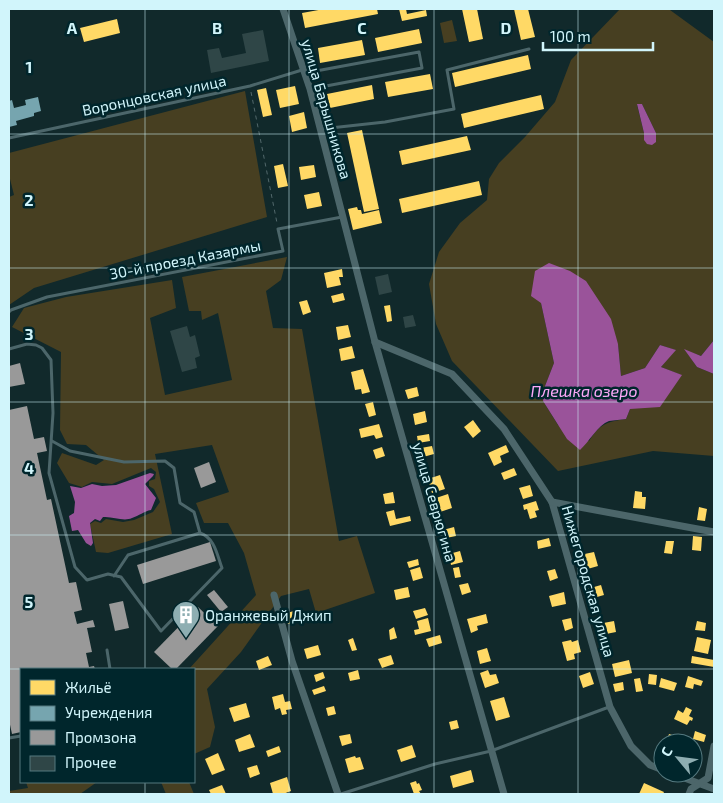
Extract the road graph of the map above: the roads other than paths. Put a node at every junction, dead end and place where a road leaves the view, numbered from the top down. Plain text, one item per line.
1 (284, 9) edge
2 (529, 49) dead end
3 (303, 71) junction
4 (310, 89) junction
5 (320, 129) junction
6 (9, 138) edge
7 (342, 217) junction
8 (9, 312) edge
9 (375, 342) junction
10 (9, 349) edge
11 (52, 441) junction
12 (552, 502) junction
13 (714, 532) edge
14 (200, 534) junction
15 (114, 576) junction
16 (274, 595) dead end
17 (107, 650) dead end
18 (110, 668) edge
19 (610, 707) junction
20 (714, 746) edge
21 (491, 750) junction
22 (653, 766) edge
23 (700, 784) junction
24 (714, 789) edge
25 (339, 794) edge
26 (504, 794) edge
27 (689, 794) edge

1 - 3 street, улица Барышникова
2 - 5 lane
3 - 4 street, улица Барышникова
3 - 4 lane, Воронцовская улица
3 - 6 lane, Воронцовская улица
4 - 5 street, улица Барышникова
5 - 7 street, улица Барышникова
7 - 8 lane, 30-й проезд Казармы
7 - 9 street, улица Севрюгина
9 - 12 street, Нижегородская улица
9 - 21 street, улица Севрюгина
10 - 11 lane
11 - 14 lane
11 - 15 lane
12 - 13 street
12 - 19 street, Нижегородская улица
14 - 15 lane
14 - 15 lane
16 - 25 street
17 - 18 lane
19 - 21 lane
19 - 22 street, Нижегородская улица
20 - 23 street
21 - 25 lane
21 - 26 street, улица Севрюгина
23 - 24 street
23 - 27 street

